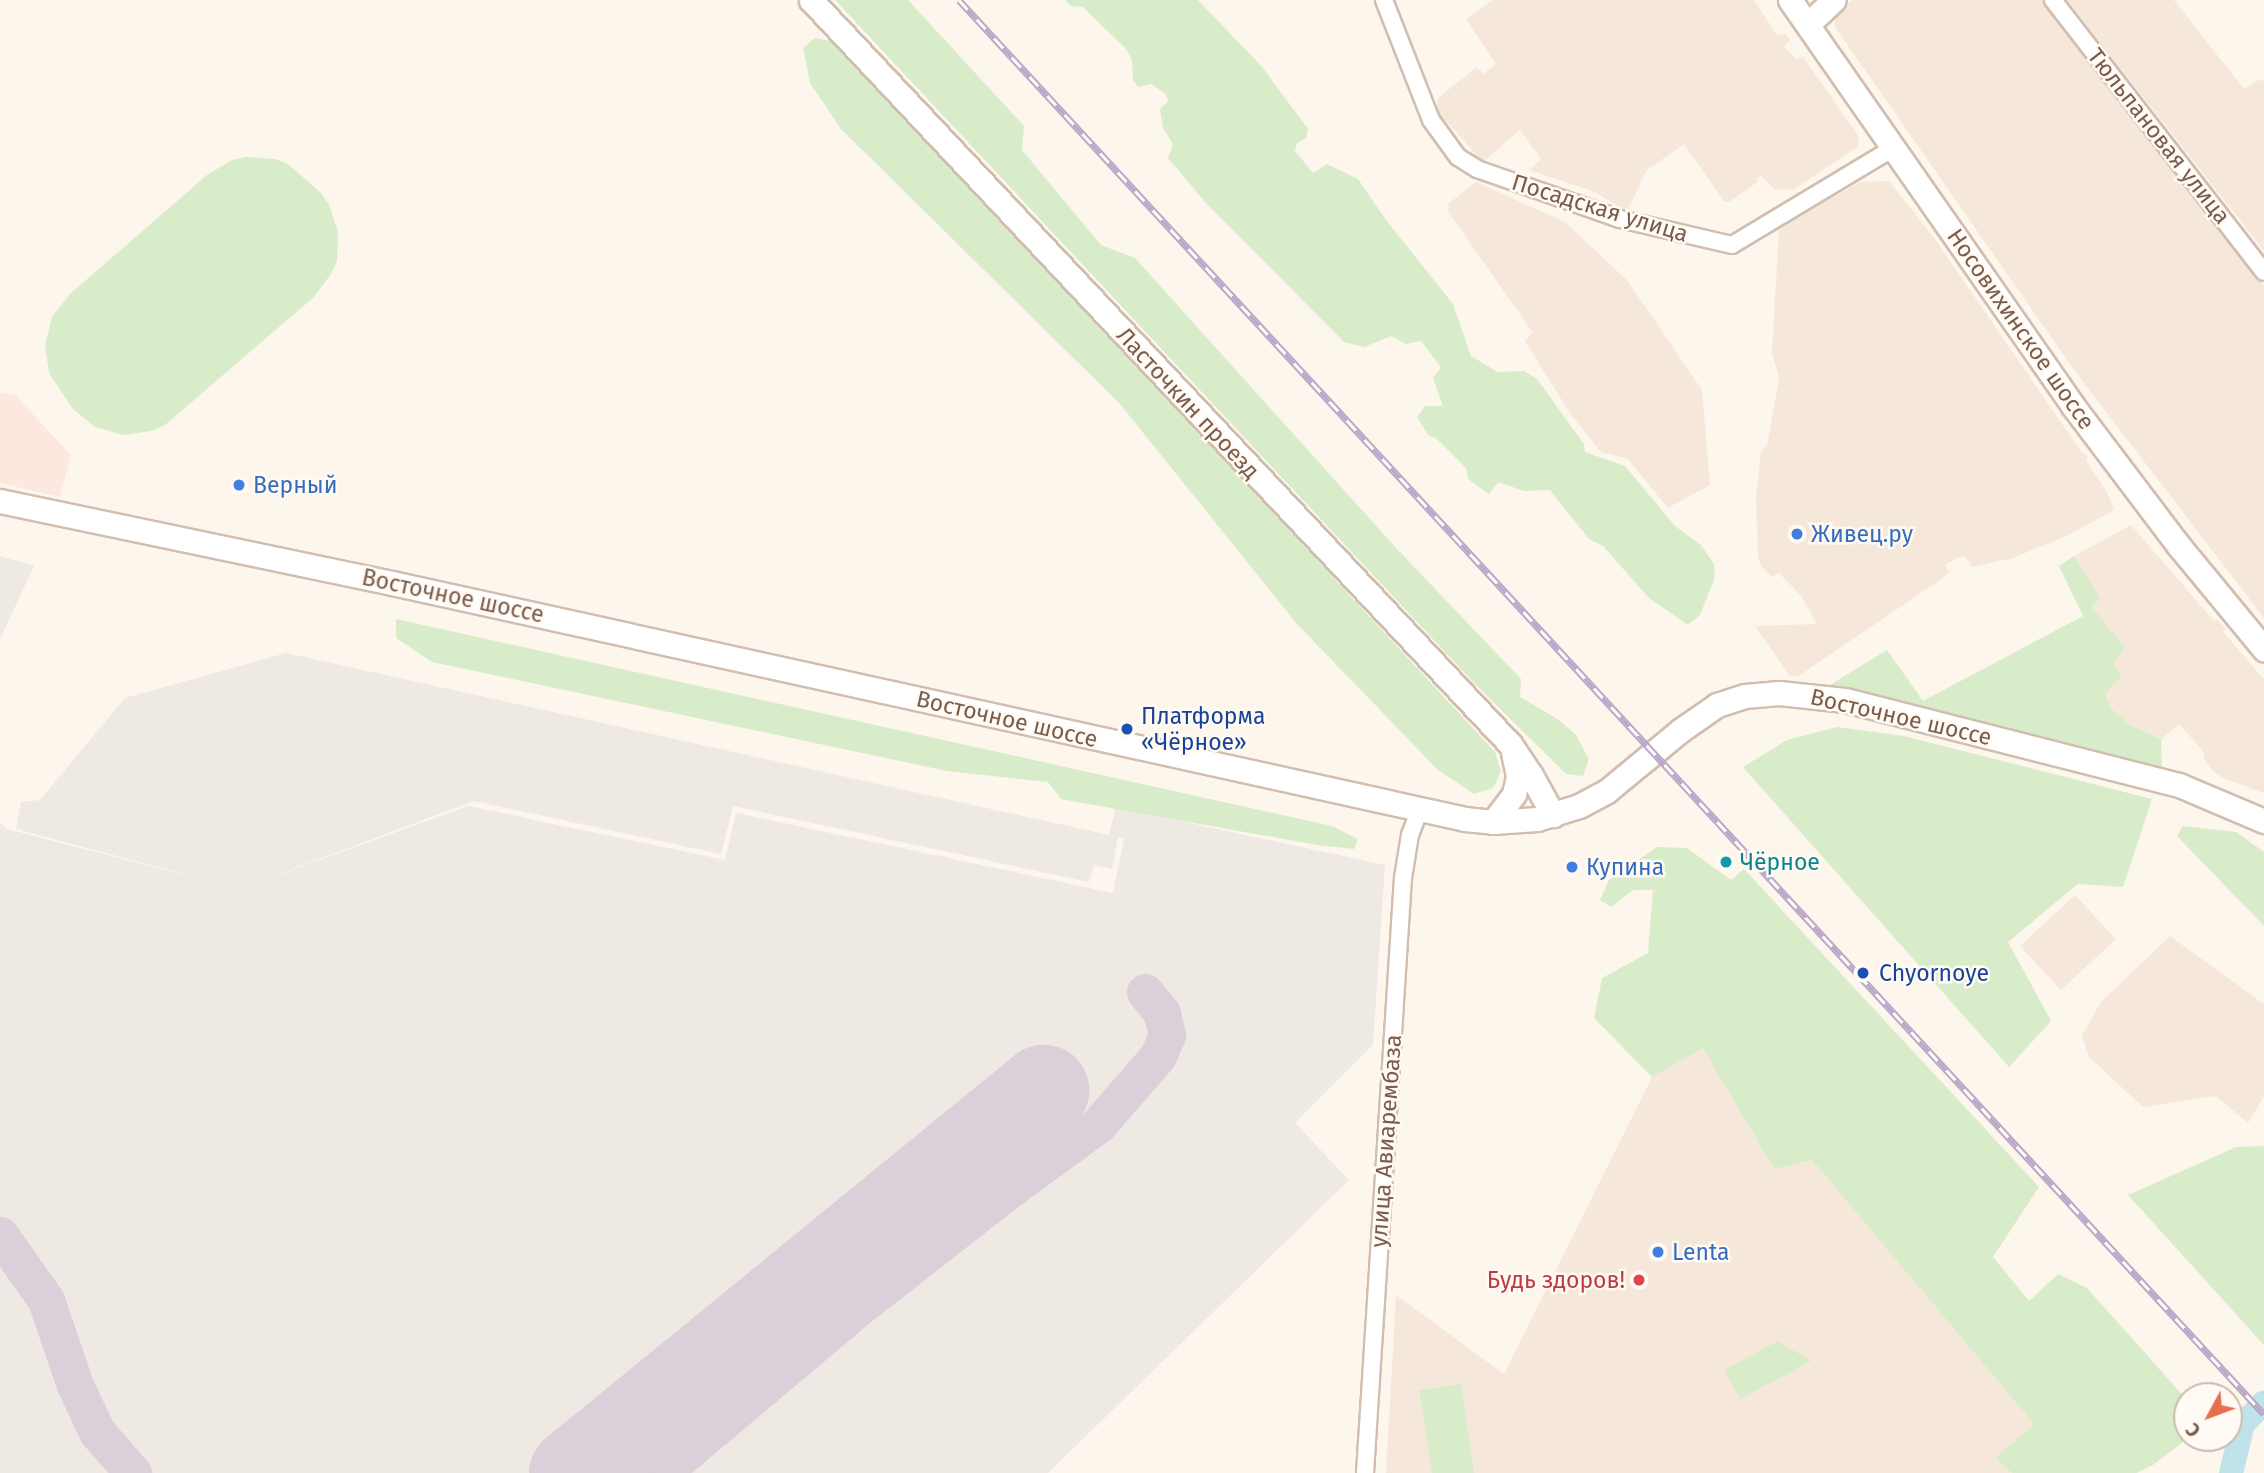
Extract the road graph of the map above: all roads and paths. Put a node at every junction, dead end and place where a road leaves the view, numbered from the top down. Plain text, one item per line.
1 (811, 0) edge
2 (1384, 0) edge
3 (1790, 0) edge
4 (1834, 0) edge
5 (2053, 0) edge
6 (1808, 24) junction
7 (1895, 148) junction
8 (2264, 272) edge
9 (0, 501) edge
10 (2264, 649) edge
11 (1510, 744) junction
12 (2194, 790) junction
13 (2264, 808) edge
14 (1419, 811) junction
15 (1553, 815) junction
16 (2264, 821) edge
17 (1493, 822) junction
18 (1365, 1473) edge

1 - 11 main road, Ласточкин проезд
2 - 7 street, Посадская улица
3 - 6 main road, Носовихинское шоссе
4 - 6 main road
5 - 8 street, Тюльпановая улица
6 - 7 main road, Носовихинское шоссе
7 - 10 main road, Носовихинское шоссе
9 - 14 main road, Восточное шоссе
11 - 15 main road, Ласточкин проезд
11 - 17 main road
12 - 13 main road
12 - 15 main road, Восточное шоссе
12 - 16 main road, Восточное шоссе
14 - 17 main road, Восточное шоссе
14 - 18 street, улица Авиарембаза
15 - 17 main road, Восточное шоссе

